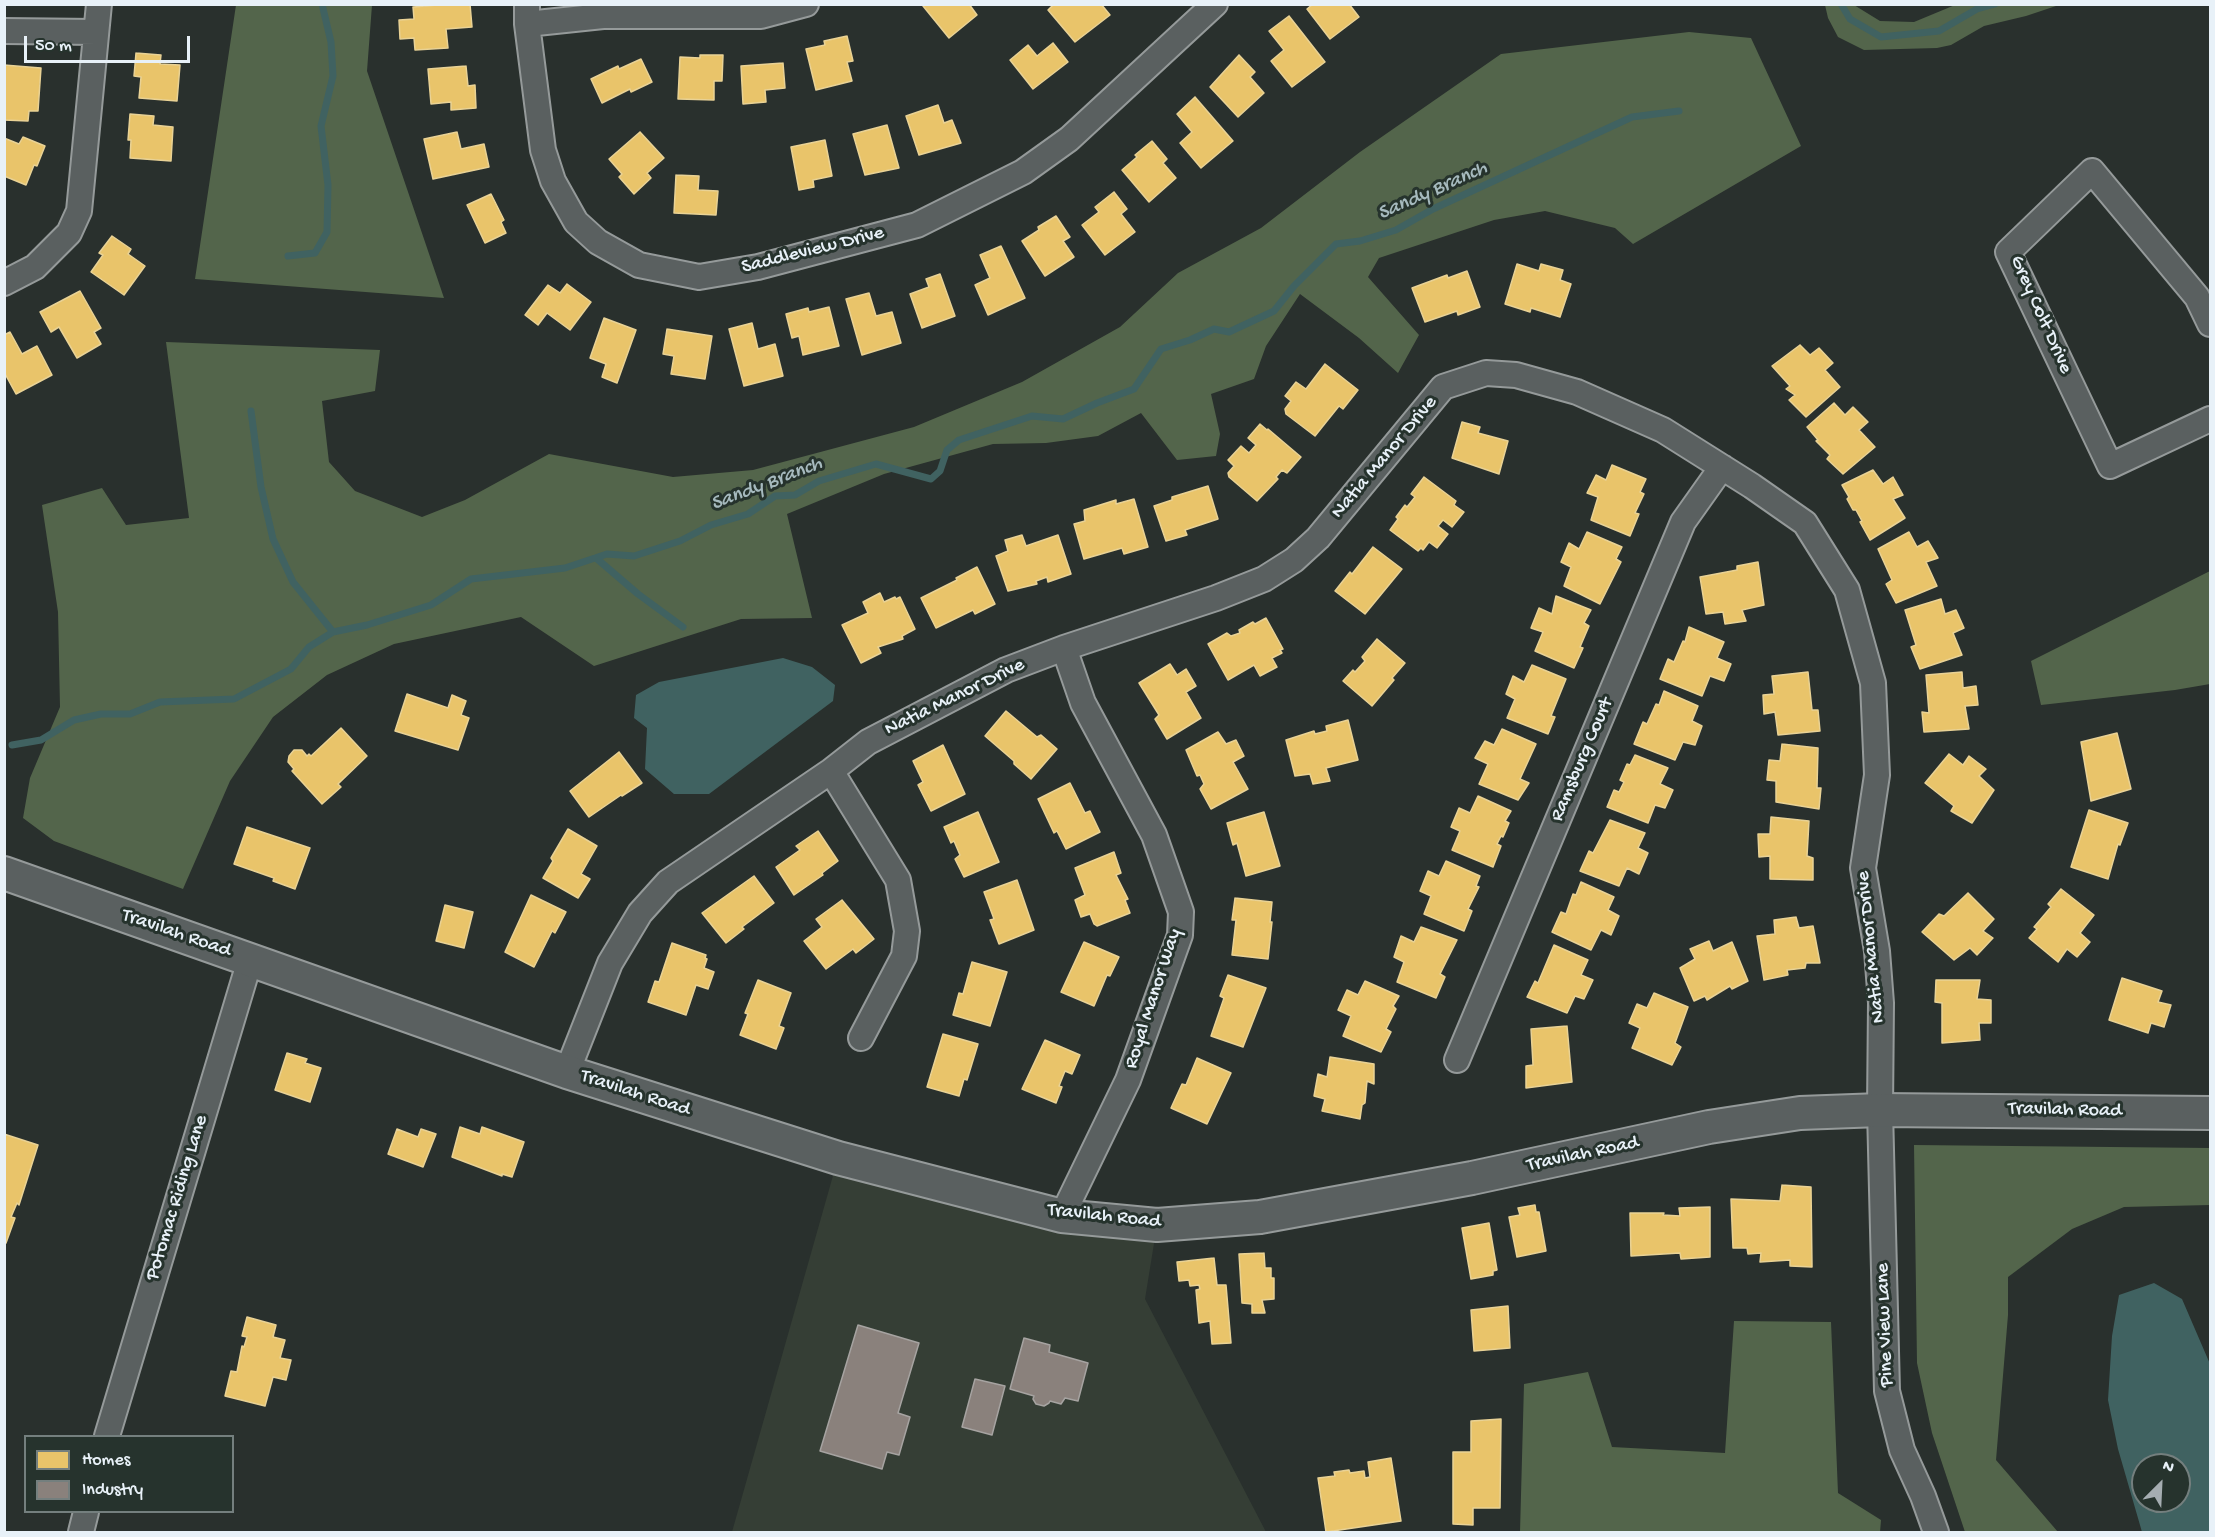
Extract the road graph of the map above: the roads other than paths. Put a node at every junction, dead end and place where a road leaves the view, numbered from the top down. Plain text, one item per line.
1 (99, 4) edge
2 (806, 4) edge
3 (1215, 4) edge
4 (527, 14) edge
5 (4, 31) edge
6 (96, 32) junction
7 (4, 283) edge
8 (2204, 292) edge
9 (2211, 324) edge
10 (2211, 419) edge
11 (1722, 467) junction
12 (1064, 648) junction
13 (831, 771) junction
14 (4, 873) edge
15 (250, 960) junction
16 (861, 1038) dead end
17 (1457, 1060) dead end
18 (567, 1072) junction
19 (1880, 1110) junction
20 (2211, 1113) edge
21 (1062, 1216) junction
22 (107, 1435) edge
23 (86, 1513) edge
24 (81, 1533) edge
25 (1936, 1533) edge

1 - 6 street
2 - 4 street
3 - 4 street, Saddleview Drive
5 - 6 street
6 - 7 street
8 - 9 street, Grey Colt Drive
8 - 10 street, Grey Colt Drive
11 - 12 street, Natia Manor Drive
11 - 17 street, Ramsburg Court
11 - 19 street, Natia Manor Drive
12 - 13 street, Natia Manor Drive
12 - 21 street, Royal Manor Way
13 - 16 street
13 - 18 street, Natia Manor Drive
14 - 15 main road, Travilah Road
15 - 18 main road, Travilah Road
15 - 22 street, Potomac Riding Lane
18 - 21 main road, Travilah Road
19 - 20 main road, Travilah Road
19 - 21 main road, Travilah Road
19 - 25 street, Pine View Lane
23 - 24 street

